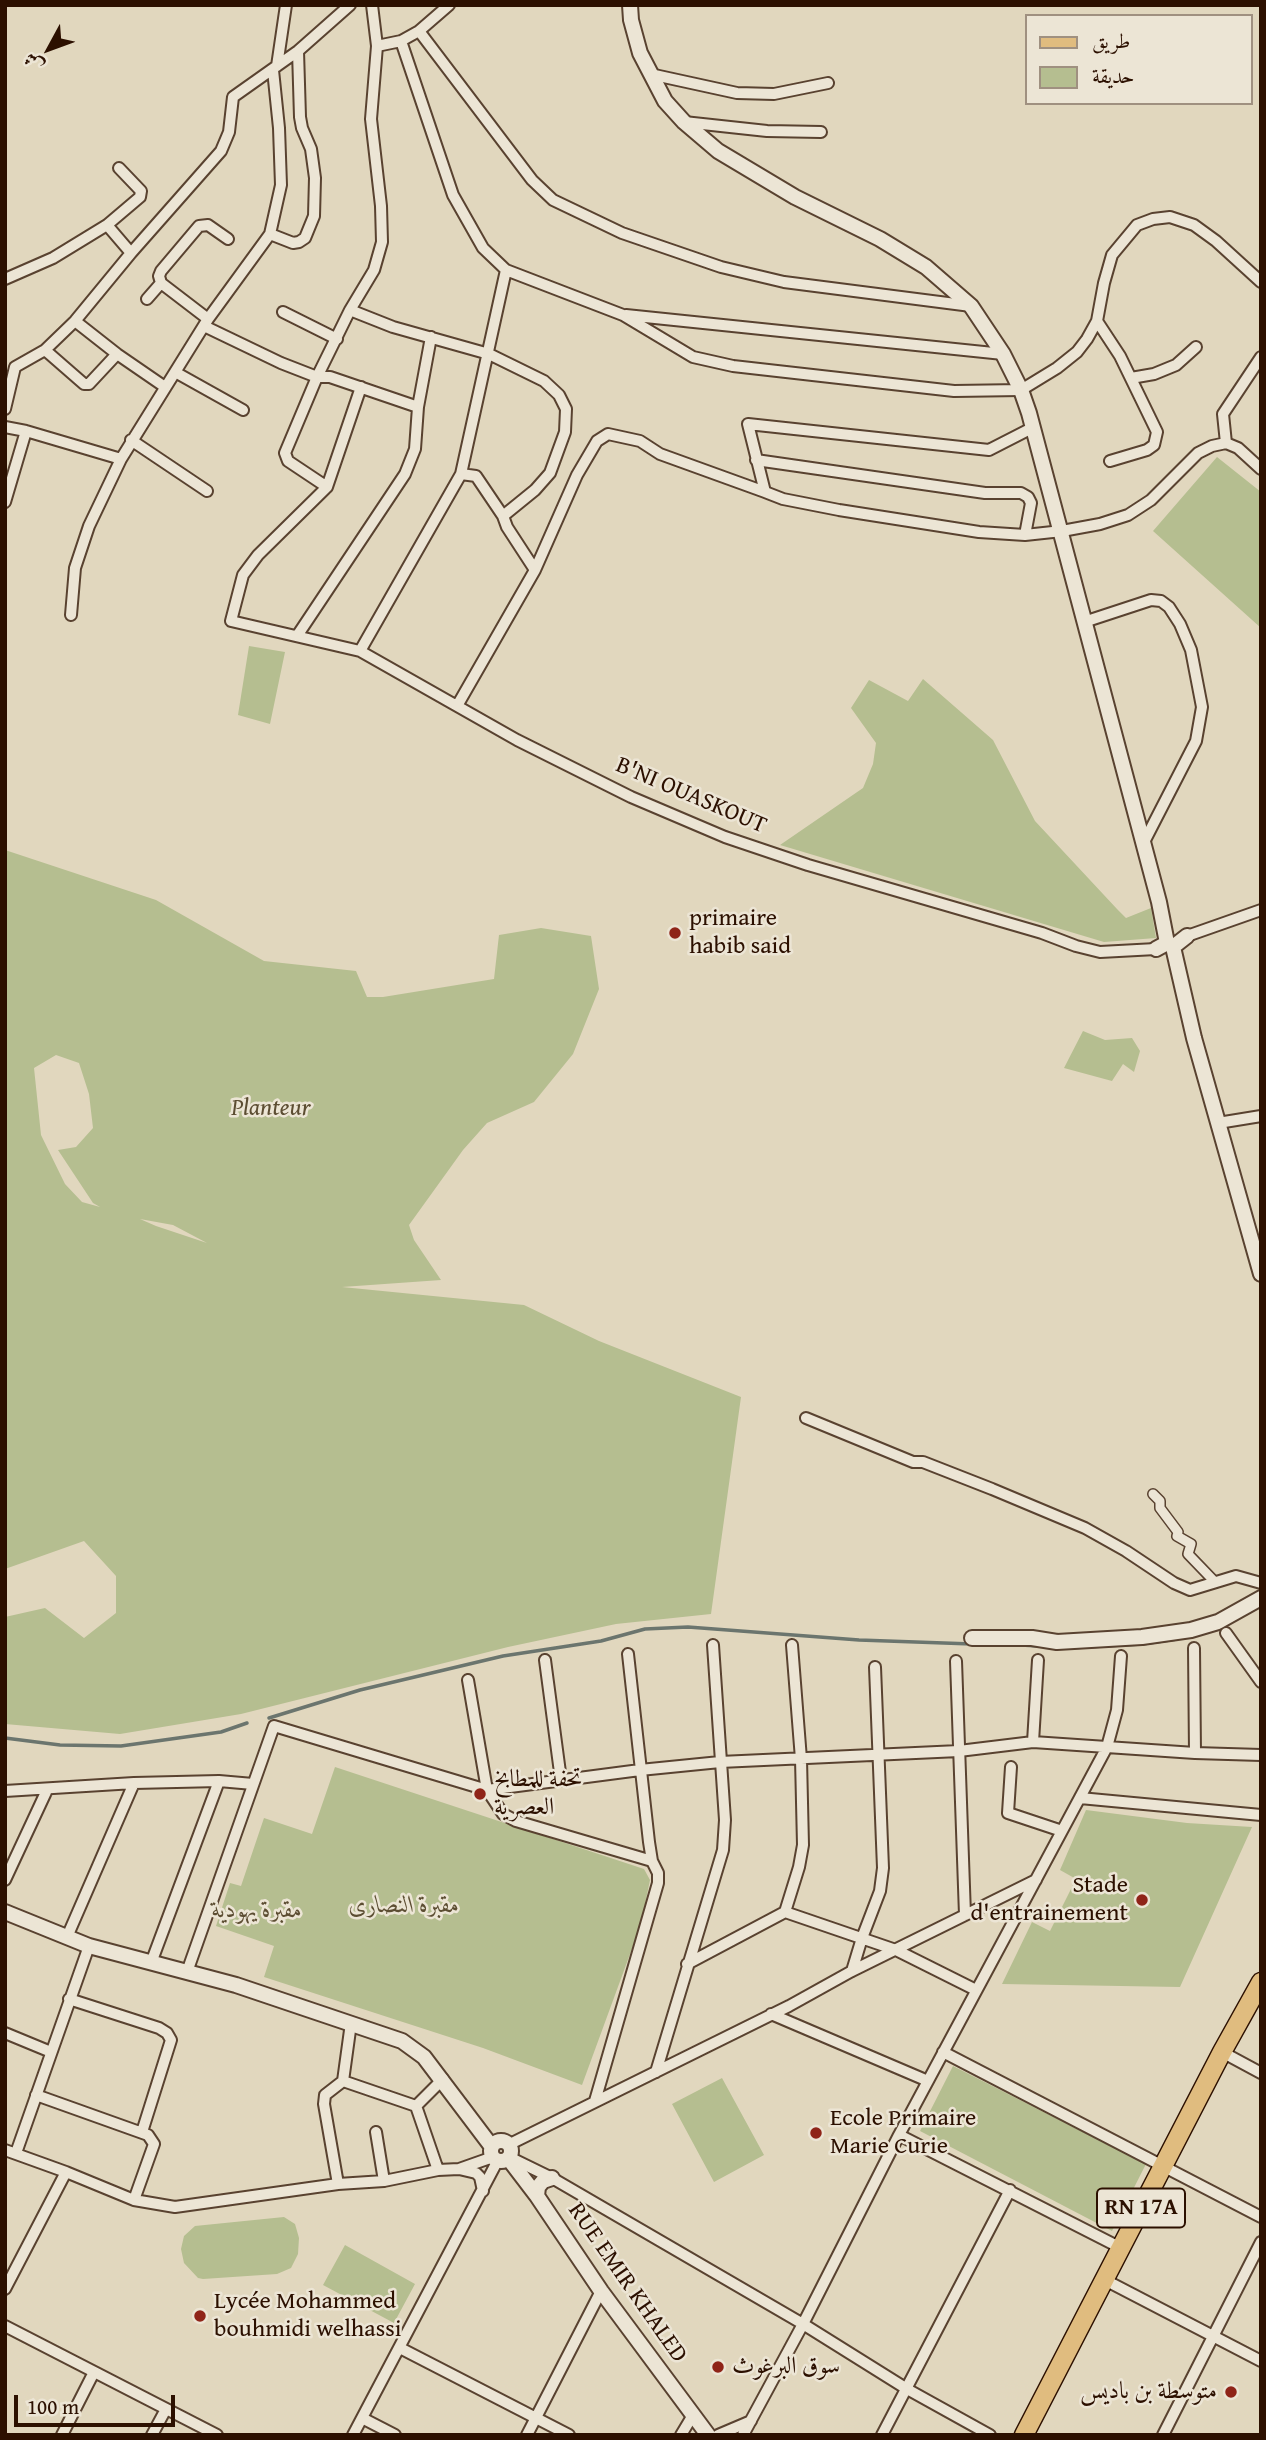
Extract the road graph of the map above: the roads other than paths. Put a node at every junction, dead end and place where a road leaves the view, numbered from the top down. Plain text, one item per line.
1 (286, 5) edge
2 (350, 5) edge
3 (372, 5) edge
4 (449, 5) edge
5 (630, 5) edge
6 (419, 31) junction
7 (401, 41) junction
8 (377, 46) junction
9 (298, 51) junction
10 (275, 68) junction
11 (650, 74) junction
12 (828, 83) dead end
13 (684, 122) junction
14 (821, 132) dead end
15 (119, 168) dead end
16 (107, 225) junction
17 (270, 234) junction
18 (228, 239) dead end
19 (131, 253) junction
20 (506, 270) junction
21 (5, 279) edge
22 (1261, 282) edge
23 (161, 283) junction
24 (147, 299) dead end
25 (971, 306) junction
26 (350, 310) junction
27 (283, 312) dead end
28 (623, 315) junction
29 (75, 321) junction
30 (1097, 321) junction
31 (206, 323) junction
32 (432, 337) junction
33 (337, 339) junction
34 (1196, 346) dead end
35 (44, 350) junction
36 (489, 354) junction
37 (1003, 354) junction
38 (117, 355) junction
39 (1261, 357) edge
40 (10, 368) edge
41 (175, 372) junction
42 (317, 377) junction
43 (1131, 378) junction
44 (165, 387) junction
45 (361, 387) junction
46 (1021, 390) junction
47 (418, 407) junction
48 (5, 409) edge
49 (243, 410) dead end
50 (5, 427) edge
51 (1032, 428) junction
52 (26, 431) junction
53 (131, 440) junction
54 (1226, 443) junction
55 (121, 459) junction
56 (756, 460) junction
57 (1110, 461) dead end
58 (1261, 469) edge
59 (461, 474) junction
60 (327, 487) junction
61 (207, 491) dead end
62 (765, 492) junction
63 (5, 502) edge
64 (503, 516) junction
65 (1062, 531) junction
66 (1026, 536) junction
67 (535, 570) junction
68 (71, 615) dead end
69 (1084, 622) junction
70 (297, 636) junction
71 (360, 651) junction
72 (457, 706) junction
73 (1143, 844) junction
74 (1261, 910) edge
75 (1187, 936) joint
76 (1167, 946) junction
77 (1261, 1116) edge
78 (1218, 1123) junction
79 (1261, 1274) edge
80 (806, 1418) dead end
81 (1153, 1494) dead end
82 (1214, 1581) junction
83 (1261, 1583) edge
84 (1261, 1598) edge
85 (1226, 1633) dead end
86 (972, 1638) dead end
87 (713, 1645) dead end
88 (792, 1645) dead end
89 (1194, 1648) dead end
90 (628, 1654) dead end
91 (1121, 1656) dead end
92 (545, 1660) dead end
93 (1038, 1660) dead end
94 (956, 1661) dead end
95 (875, 1667) dead end
96 (468, 1680) dead end
97 (1261, 1682) edge
98 (1033, 1742) junction
99 (1107, 1747) junction
100 (959, 1751) junction
101 (1195, 1753) junction
102 (880, 1755) junction
103 (1261, 1755) edge
104 (802, 1759) junction
105 (720, 1762) junction
106 (1011, 1768) dead end
107 (640, 1770) junction
108 (561, 1780) junction
109 (219, 1781) junction
110 (134, 1783) junction
111 (253, 1784) junction
112 (47, 1790) junction
113 (487, 1790) junction
114 (5, 1791) edge
115 (1080, 1798) junction
116 (1261, 1815) edge
117 (1062, 1831) junction
118 (652, 1861) junction
119 (5, 1880) edge
120 (1036, 1880) junction
121 (5, 1912) edge
122 (785, 1912) junction
123 (965, 1915) junction
124 (67, 1937) junction
125 (862, 1938) junction
126 (89, 1946) junction
127 (896, 1950) junction
128 (151, 1963) junction
129 (687, 1964) junction
130 (852, 1971) junction
131 (187, 1972) junction
132 (1261, 1982) edge
133 (976, 1990) junction
134 (69, 1999) junction
135 (771, 2014) junction
136 (351, 2023) junction
137 (5, 2033) edge
138 (51, 2052) junction
139 (943, 2052) junction
140 (1222, 2052) junction
141 (656, 2072) junction
142 (1261, 2073) edge
143 (443, 2079) junction
144 (343, 2081) junction
145 (928, 2081) junction
146 (36, 2095) junction
147 (595, 2101) junction
148 (416, 2106) junction
149 (142, 2132) junction
150 (376, 2132) dead end
151 (899, 2134) junction
152 (11, 2151) edge
153 (501, 2154) junction
154 (1163, 2165) junction
155 (459, 2169) junction
156 (438, 2170) junction
157 (66, 2172) junction
158 (552, 2178) junction
159 (384, 2181) junction
160 (338, 2185) junction
161 (1010, 2190) junction
162 (483, 2192) junction
163 (537, 2196) junction
164 (134, 2200) junction
165 (1261, 2217) edge
166 (1261, 2242) edge
167 (1121, 2248) junction
168 (1105, 2280) junction
169 (5, 2289) edge
170 (601, 2291) junction
171 (803, 2325) junction
172 (5, 2326) edge
173 (1213, 2337) junction
174 (400, 2348) junction
175 (1261, 2361) edge
176 (94, 2372) junction
177 (907, 2389) junction
178 (166, 2409) junction
179 (693, 2414) junction
180 (362, 2418) junction
181 (536, 2418) junction
182 (751, 2421) junction
183 (62, 2435) edge
184 (152, 2435) edge
185 (217, 2435) edge
186 (354, 2435) edge
187 (395, 2435) edge
188 (527, 2435) edge
189 (569, 2435) edge
190 (681, 2435) edge
191 (708, 2435) edge
192 (718, 2435) edge
193 (743, 2435) edge
194 (882, 2435) edge
195 (990, 2435) edge
196 (1024, 2435) edge
197 (1163, 2435) edge

1 - 10 street
2 - 9 street
3 - 8 street
4 - 6 street
5 - 11 street
6 - 7 street
6 - 25 street
7 - 8 street
7 - 20 street
8 - 26 street
9 - 10 street
9 - 17 street
10 - 17 street
10 - 19 street
11 - 12 street
11 - 13 street
13 - 14 street
13 - 25 street
15 - 16 street
16 - 19 street
16 - 21 street
17 - 31 street
18 - 23 street
19 - 29 street
20 - 28 street
20 - 36 street
22 - 30 street
23 - 24 street
23 - 31 street
25 - 37 street
26 - 32 street
26 - 33 street
27 - 33 street
28 - 37 street
28 - 46 street
29 - 35 street
29 - 38 street
30 - 43 street
30 - 46 street
31 - 41 street
31 - 42 street
32 - 36 street
32 - 47 street
33 - 42 street
34 - 43 street
35 - 38 street
35 - 40 street
36 - 59 street
36 - 64 street
37 - 46 street
38 - 44 street
39 - 54 street
40 - 48 street
41 - 44 street
41 - 49 street
42 - 45 street
42 - 60 street
43 - 57 street
44 - 53 street
45 - 47 street
45 - 60 street
46 - 51 street
47 - 70 street
50 - 52 street
51 - 56 street
51 - 65 street
52 - 55 street
52 - 63 street
53 - 55 street
53 - 61 street
54 - 58 street
54 - 65 street
55 - 68 street
56 - 62 street
56 - 66 street
59 - 64 street
59 - 71 street
60 - 70 street, B'NI OUASKOUT
62 - 66 street
62 - 67 street
64 - 67 street
65 - 66 street
65 - 69 street
67 - 72 street
69 - 73 street
69 - 73 street
70 - 71 street, B'NI OUASKOUT
71 - 72 street, B'NI OUASKOUT
72 - 76 street, B'NI OUASKOUT
73 - 76 street
74 - 75 street
75 - 76 street
76 - 78 street
77 - 78 street
78 - 79 street
80 - 82 street
81 - 82 street
82 - 83 street
84 - 86 street
85 - 97 street
87 - 105 street
88 - 104 street
89 - 101 street
90 - 107 street
91 - 99 street
92 - 108 street
93 - 98 street
94 - 100 street
95 - 102 street
96 - 113 street
98 - 99 street
98 - 100 street
99 - 101 street
99 - 115 street
100 - 102 street
100 - 123 street
101 - 103 street
102 - 104 street
102 - 125 street
104 - 105 street
104 - 122 street
105 - 107 street
105 - 129 street
106 - 117 street
107 - 108 street
107 - 118 street
108 - 113 street
109 - 110 street
109 - 111 street
109 - 128 street
110 - 112 street
110 - 124 street
111 - 113 street
111 - 131 street
112 - 114 street
112 - 119 street
113 - 118 street
115 - 116 street
115 - 117 street
117 - 120 street
118 - 147 street
120 - 123 street
120 - 133 street
121 - 124 street, RUE EMIR KHALED
122 - 125 street
122 - 129 street
123 - 127 street
124 - 126 street, RUE EMIR KHALED
125 - 127 street
125 - 130 street
126 - 128 street, RUE EMIR KHALED
126 - 134 street
127 - 130 street
127 - 133 street
128 - 131 street, RUE EMIR KHALED
129 - 141 street
130 - 135 street
131 - 136 street, RUE EMIR KHALED
132 - 140 main road, RN 17A
133 - 139 street
134 - 138 street
134 - 149 street
135 - 141 street
135 - 145 street
136 - 143 street, RUE EMIR KHALED
136 - 144 street
137 - 138 street
138 - 146 street
139 - 145 street
139 - 154 street
140 - 142 street
140 - 154 main road, RN 17A
141 - 147 street
143 - 148 street
143 - 153 street, RUE EMIR KHALED
144 - 148 street
144 - 160 street
145 - 151 street
146 - 149 street
146 - 152 street
147 - 153 street
148 - 156 street
149 - 164 street
150 - 159 street
151 - 161 street
151 - 171 street
152 - 157 street
153 - 155 street
153 - 158 street
153 - 162 street
153 - 163 street, RUE EMIR KHALED
154 - 165 street
154 - 167 main road, RN 17A
155 - 156 street
155 - 162 street
156 - 159 street
157 - 164 street
157 - 169 street
158 - 163 street
158 - 171 street
159 - 160 street
160 - 164 street
161 - 167 street
161 - 177 street
162 - 174 street
163 - 170 street, RUE EMIR KHALED
166 - 173 street
167 - 168 main road, RN 17A
168 - 173 street
168 - 196 main road, RN 17A
170 - 179 street, RUE EMIR KHALED
170 - 181 street
171 - 177 street
171 - 182 street
172 - 176 street
173 - 175 street
173 - 197 street
174 - 180 street
174 - 181 street
176 - 178 street
176 - 183 street
177 - 194 street
177 - 195 street
178 - 184 street
178 - 185 street
179 - 190 street
179 - 191 street, RUE EMIR KHALED
180 - 186 street
180 - 187 street
181 - 188 street
181 - 189 street
182 - 192 street
182 - 193 street

